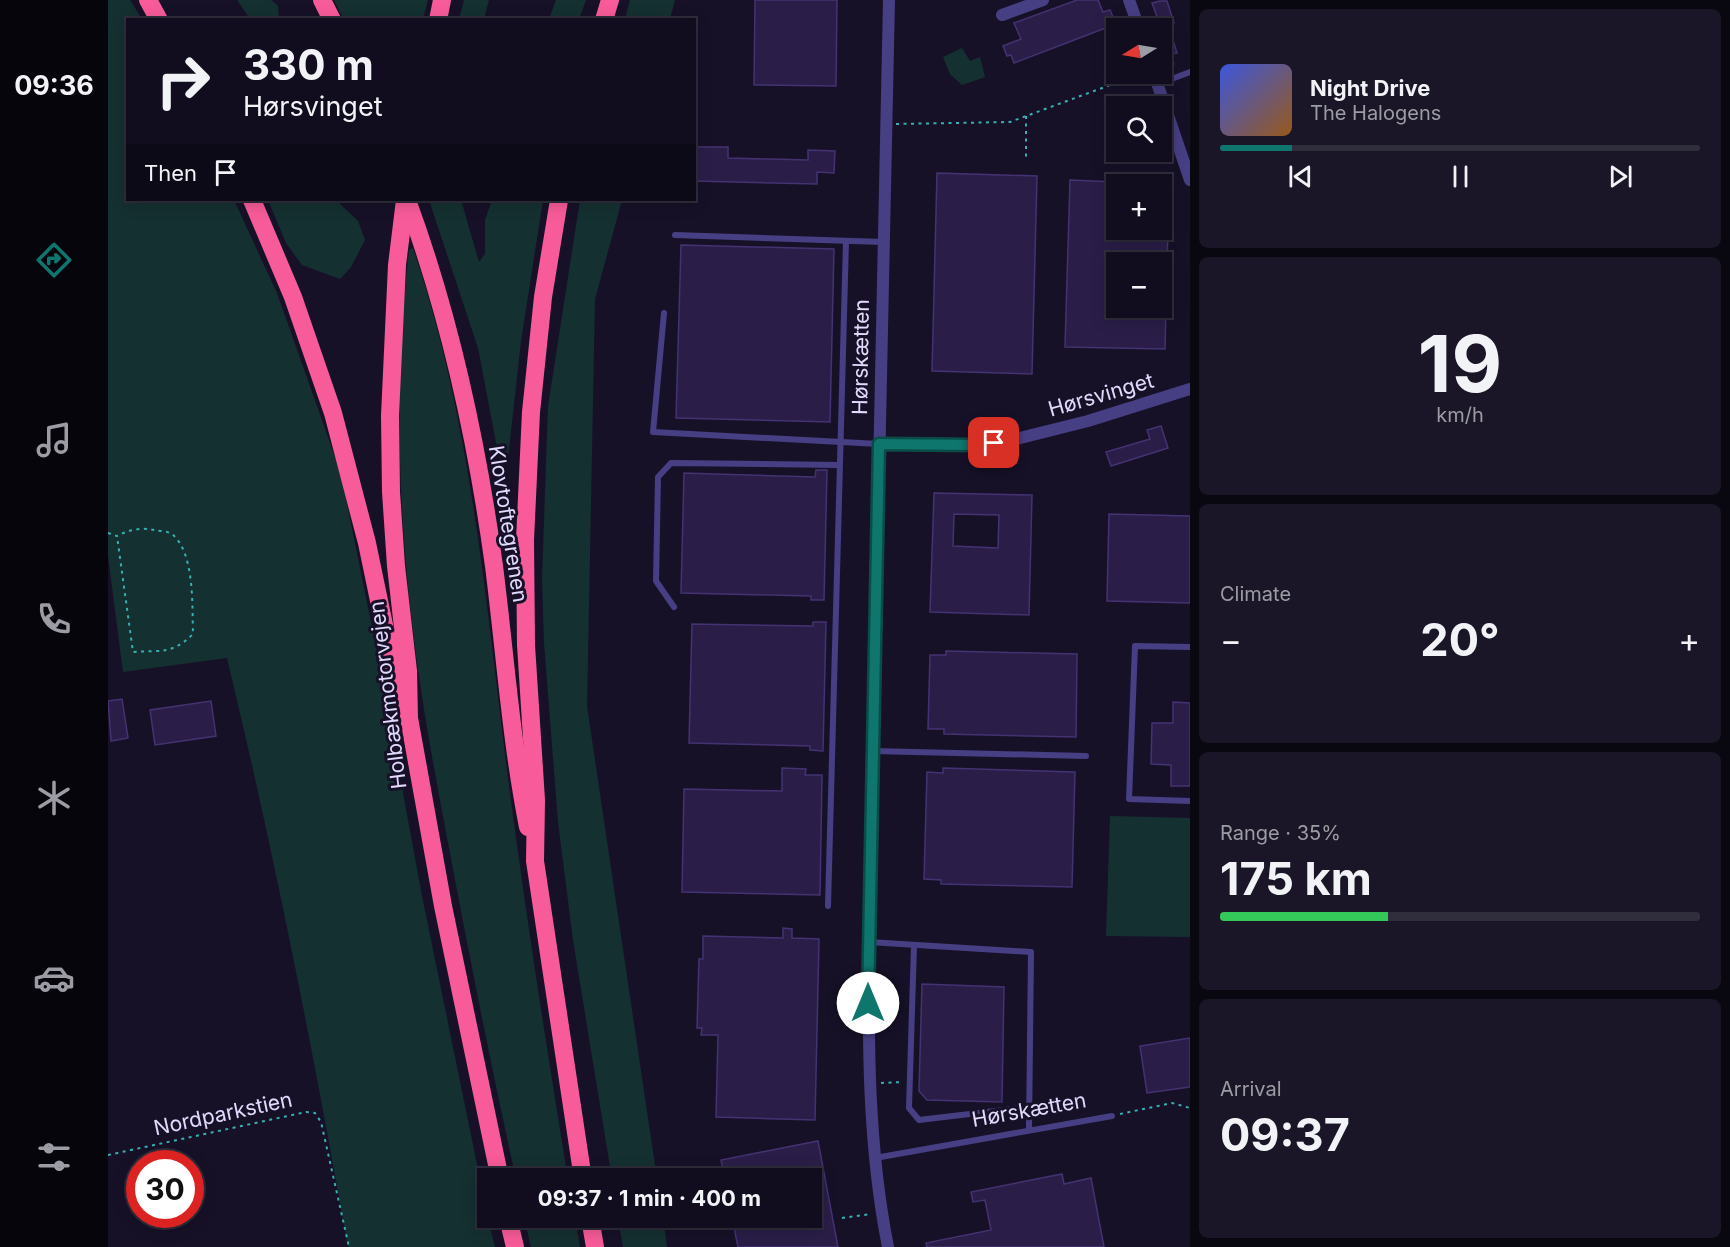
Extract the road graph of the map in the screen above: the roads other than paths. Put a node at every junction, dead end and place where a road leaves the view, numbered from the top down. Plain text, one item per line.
1 (148, 0) edge
2 (322, 0) edge
3 (442, 0) edge
4 (610, 0) edge
5 (889, 0) edge
6 (1044, 0) edge
7 (1129, 0) edge
8 (1002, 15) dead end
9 (158, 18) edge
10 (331, 18) edge
11 (438, 18) edge
12 (605, 18) edge
13 (1135, 18) edge
14 (1190, 72) edge
15 (1172, 76) edge
16 (1158, 84) edge
17 (1188, 165) edge
18 (1190, 180) edge
19 (252, 201) edge
20 (406, 201) edge
21 (406, 201) edge
22 (559, 201) edge
23 (675, 235) dead end
24 (846, 241) junction
25 (883, 242) junction
26 (664, 314) dead end
27 (1190, 389) edge
28 (840, 441) junction
29 (879, 444) junction
30 (839, 465) junction
31 (674, 607) dead end
32 (1190, 646) edge
33 (409, 718) junction
34 (873, 751) junction
35 (1086, 756) dead end
36 (1190, 801) edge
37 (535, 861) junction
38 (828, 906) dead end
39 (869, 942) junction
40 (914, 945) junction
41 (1029, 1107) junction
42 (1112, 1116) road end
43 (1029, 1130) junction
44 (874, 1158) junction
45 (498, 1168) edge
46 (581, 1168) edge
47 (510, 1228) edge
48 (592, 1228) edge
49 (515, 1247) edge
50 (595, 1247) edge
51 (888, 1247) edge

1 - 9 highway
2 - 10 highway
3 - 11 highway
4 - 12 highway
5 - 25 street, Hørskætten
6 - 8 street
7 - 13 street
14 - 15 lane
16 - 17 street
17 - 18 street
19 - 33 highway
20 - 33 highway, Holbækmotorvejen
21 - 37 highway, Klovtoftegrenen
22 - 37 highway
23 - 24 lane
24 - 25 lane
24 - 28 lane
25 - 29 street, Hørskætten
26 - 28 lane
27 - 29 street, Hørsvinget
28 - 29 lane
28 - 30 lane
29 - 34 street, Hørskætten
30 - 31 lane
30 - 38 lane
32 - 36 lane
33 - 45 highway, Holbækmotorvejen
34 - 35 lane
34 - 39 street, Hørskætten
37 - 46 highway
39 - 40 lane
39 - 44 street, Hørskætten
40 - 41 lane
40 - 41 lane
41 - 43 lane
42 - 43 lane, Hørskætten
43 - 44 lane, Hørskætten
44 - 51 street, Hørskætten
47 - 49 highway
48 - 50 highway

